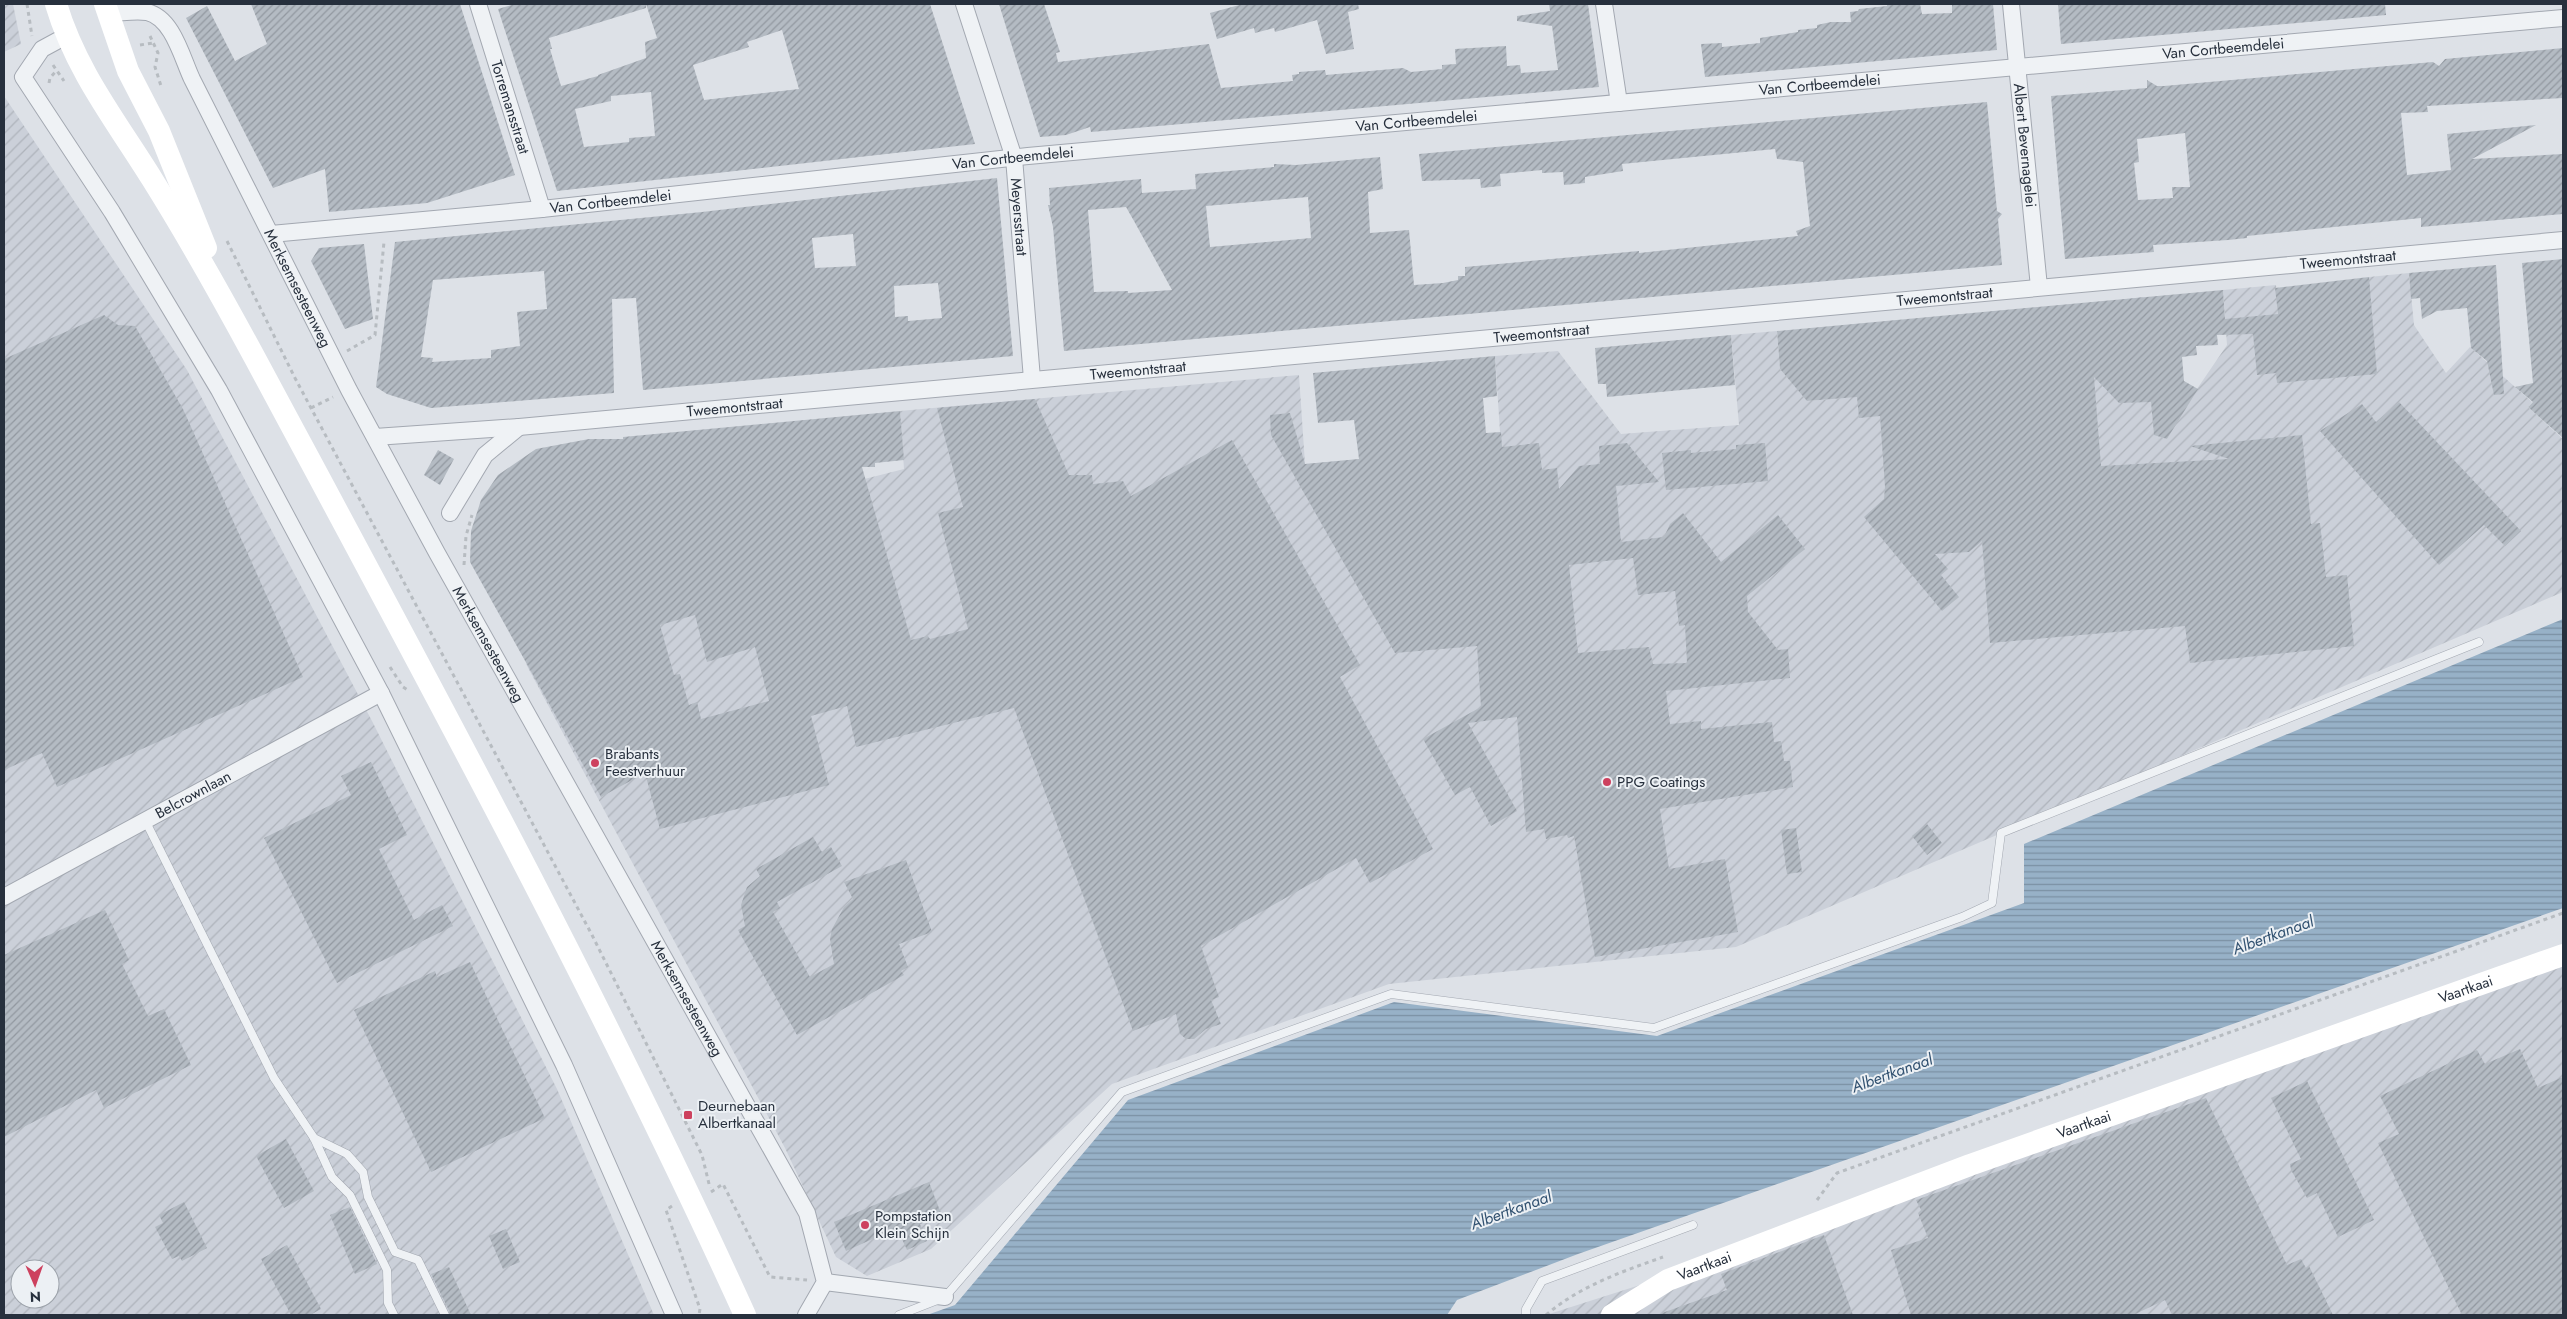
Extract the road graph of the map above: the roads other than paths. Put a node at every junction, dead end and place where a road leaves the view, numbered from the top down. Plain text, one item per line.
1 (56, 4) edge
2 (478, 4) edge
3 (964, 4) edge
4 (1604, 4) edge
5 (2011, 4) edge
6 (106, 9) edge
7 (2563, 18) edge
8 (66, 36) junction
9 (2017, 67) junction
10 (1619, 103) junction
11 (1014, 158) junction
12 (542, 209) junction
13 (271, 234) junction
14 (2563, 240) edge
15 (2039, 287) junction
16 (236, 323) junction
17 (1032, 379) junction
18 (519, 427) junction
19 (375, 437) junction
20 (450, 513) dead end
21 (2479, 642) dead end
22 (381, 692) junction
23 (145, 820) junction
24 (4, 897) edge
25 (2563, 955) edge
26 (314, 1138) junction
27 (1693, 1224) dead end
28 (825, 1282) junction
29 (945, 1298) junction
30 (394, 1315) edge
31 (445, 1315) edge
32 (674, 1315) edge
33 (745, 1315) edge
34 (806, 1315) edge
35 (899, 1315) edge
36 (1526, 1315) edge
37 (1612, 1315) edge

1 - 8 main road, Merksemsesteenweg
2 - 12 street, Torremansstraat
3 - 11 street, Meyersstraat
4 - 10 street
5 - 9 street, Albert Bevernagelei
6 - 13 street, Merksemsesteenweg
6 - 16 main road, Merksemsesteenweg
7 - 9 street, Van Cortbeemdelei
8 - 16 main road, Merksemsesteenweg
8 - 22 street
9 - 10 street, Van Cortbeemdelei
9 - 15 street, Albert Bevernagelei
10 - 11 street, Van Cortbeemdelei
11 - 12 street, Van Cortbeemdelei
11 - 17 street, Meyersstraat
12 - 13 street, Van Cortbeemdelei
13 - 19 street, Merksemsesteenweg
14 - 15 street, Tweemontstraat
15 - 17 street, Tweemontstraat
16 - 33 main road, Merksemsesteenweg
17 - 18 street, Tweemontstraat
18 - 19 street, Tweemontstraat
18 - 20 street
19 - 28 street, Merksemsesteenweg
21 - 29 lane
22 - 23 street, Belcrownlaan
22 - 32 street
23 - 24 street, Belcrownlaan
23 - 26 lane
25 - 37 main road, Vaartkaai
26 - 30 lane
26 - 31 lane
27 - 36 lane
28 - 29 street
28 - 34 street
29 - 35 lane

